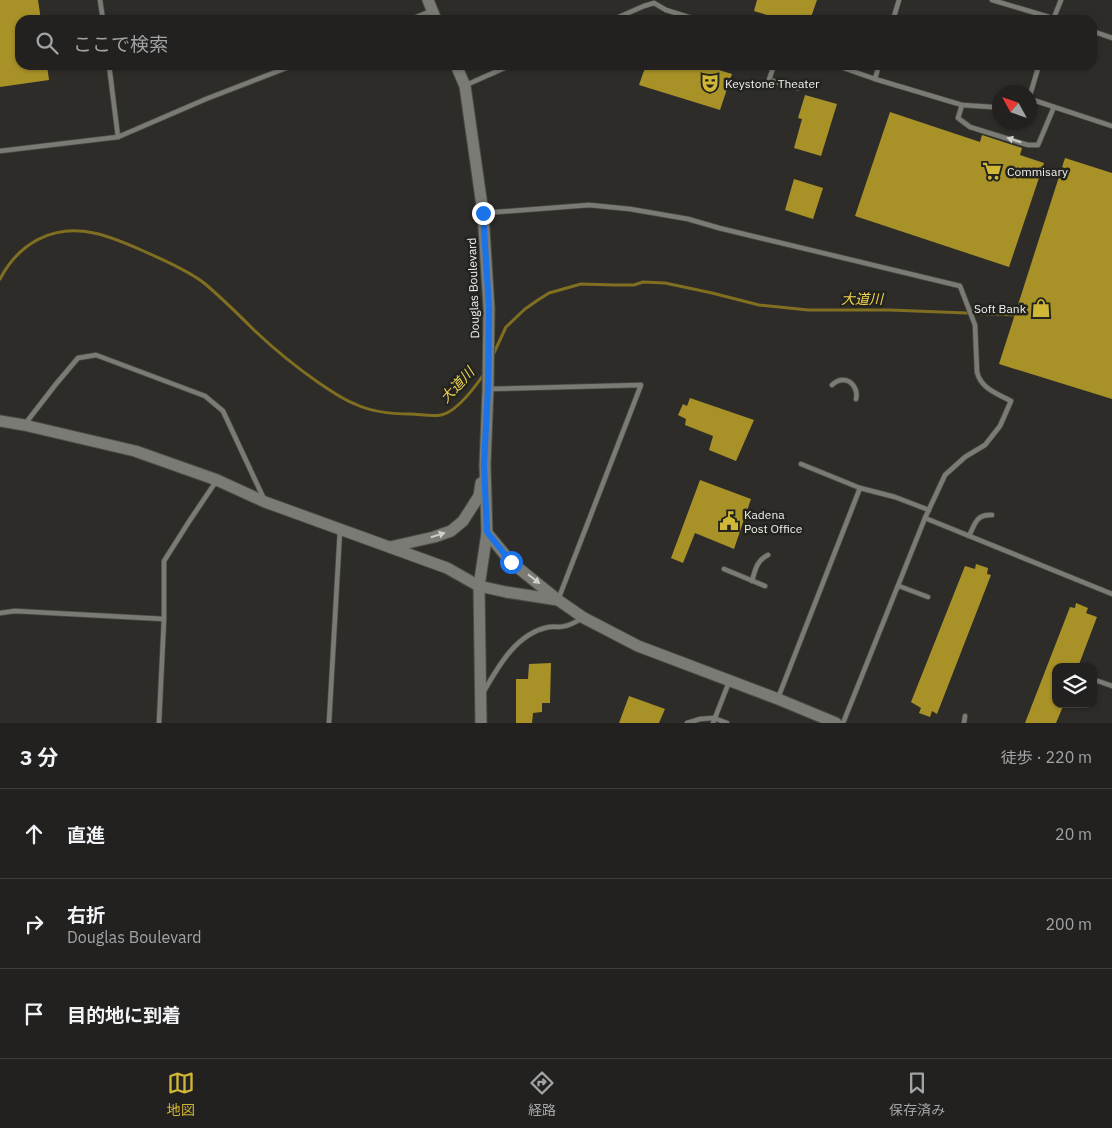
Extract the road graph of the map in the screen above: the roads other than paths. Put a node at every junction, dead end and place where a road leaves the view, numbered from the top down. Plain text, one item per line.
1 (100, 0) edge
2 (899, 0) edge
3 (992, 0) edge
4 (1061, 0) edge
5 (432, 10) edge
6 (102, 15) edge
7 (420, 15) edge
8 (623, 15) edge
9 (682, 15) edge
10 (894, 15) edge
11 (1042, 15) edge
12 (1056, 15) edge
13 (1097, 33) edge
14 (1112, 38) edge
15 (109, 70) edge
16 (281, 70) edge
17 (458, 70) edge
18 (499, 70) edge
19 (772, 70) edge
20 (849, 70) edge
21 (878, 70) edge
22 (1037, 70) edge
23 (875, 79) junction
24 (1033, 85) edge
25 (465, 86) junction
26 (798, 88) dead end
27 (1037, 101) edge
28 (962, 105) junction
29 (992, 107) dead end
30 (1054, 107) junction
31 (1112, 126) edge
32 (118, 137) junction
33 (0, 151) edge
34 (483, 213) junction
35 (832, 385) dead end
36 (488, 389) junction
37 (856, 399) dead end
38 (0, 421) edge
39 (24, 425) junction
40 (801, 464) dead end
41 (484, 465) junction
42 (217, 480) junction
43 (860, 488) junction
44 (265, 502) junction
45 (929, 510) junction
46 (992, 515) dead end
47 (925, 518) junction
48 (340, 529) junction
49 (487, 532) junction
50 (969, 536) junction
51 (390, 547) junction
52 (768, 555) dead end
53 (724, 569) dead end
54 (752, 581) junction
55 (479, 586) junction
56 (765, 586) dead end
57 (898, 586) junction
58 (1112, 594) edge
59 (928, 597) dead end
60 (558, 600) junction
61 (0, 613) edge
62 (584, 618) junction
63 (164, 619) junction
64 (729, 680) junction
65 (1098, 681) dead end
66 (1112, 686) edge
67 (481, 696) junction
68 (778, 699) junction
69 (965, 716) dead end
70 (714, 720) edge
71 (823, 721) edge
72 (159, 723) edge
73 (329, 723) edge
74 (481, 723) edge
75 (687, 723) edge
76 (727, 723) edge
77 (836, 723) edge
78 (843, 723) edge
79 (964, 723) edge

1 - 6 lane
2 - 10 lane
3 - 11 lane
4 - 12 lane
5 - 7 lane
8 - 9 lane
13 - 14 lane
15 - 32 lane
16 - 32 lane
17 - 25 street, Douglas Boulevard
18 - 25 lane
19 - 26 lane
20 - 23 lane
21 - 23 lane
22 - 24 lane
23 - 28 lane
25 - 34 street, Douglas Boulevard
27 - 30 lane
28 - 29 lane
30 -> 28 lane
30 - 31 lane
32 - 33 lane
34 - 36 street, Douglas Boulevard
34 - 45 lane
35 - 37 lane
36 - 41 street, Douglas Boulevard
36 - 60 lane
38 - 39 street
39 - 42 street
39 - 44 lane
40 - 43 lane
41 - 49 street, Douglas Boulevard
51 -> 41 street
42 - 44 street
42 - 63 lane
43 - 45 lane
43 - 68 lane
44 - 48 street
45 - 47 lane
46 - 50 lane
47 - 50 lane
47 - 57 lane
48 - 51 street
48 - 73 lane
49 - 55 street, Douglas Boulevard
49 -> 60 street
50 - 58 lane
51 - 55 street
52 - 54 lane
53 - 54 lane
54 - 56 lane
55 - 60 street
55 - 67 street, Douglas Boulevard
57 - 59 lane
57 - 78 lane
60 - 62 street
61 - 63 lane
62 - 64 street
62 - 67 lane
63 - 72 lane
64 - 68 street
64 - 70 lane
65 - 66 lane
67 - 74 street, Douglas Boulevard
68 - 71 street
69 - 79 lane
70 - 75 lane
70 - 76 lane
71 - 77 street

